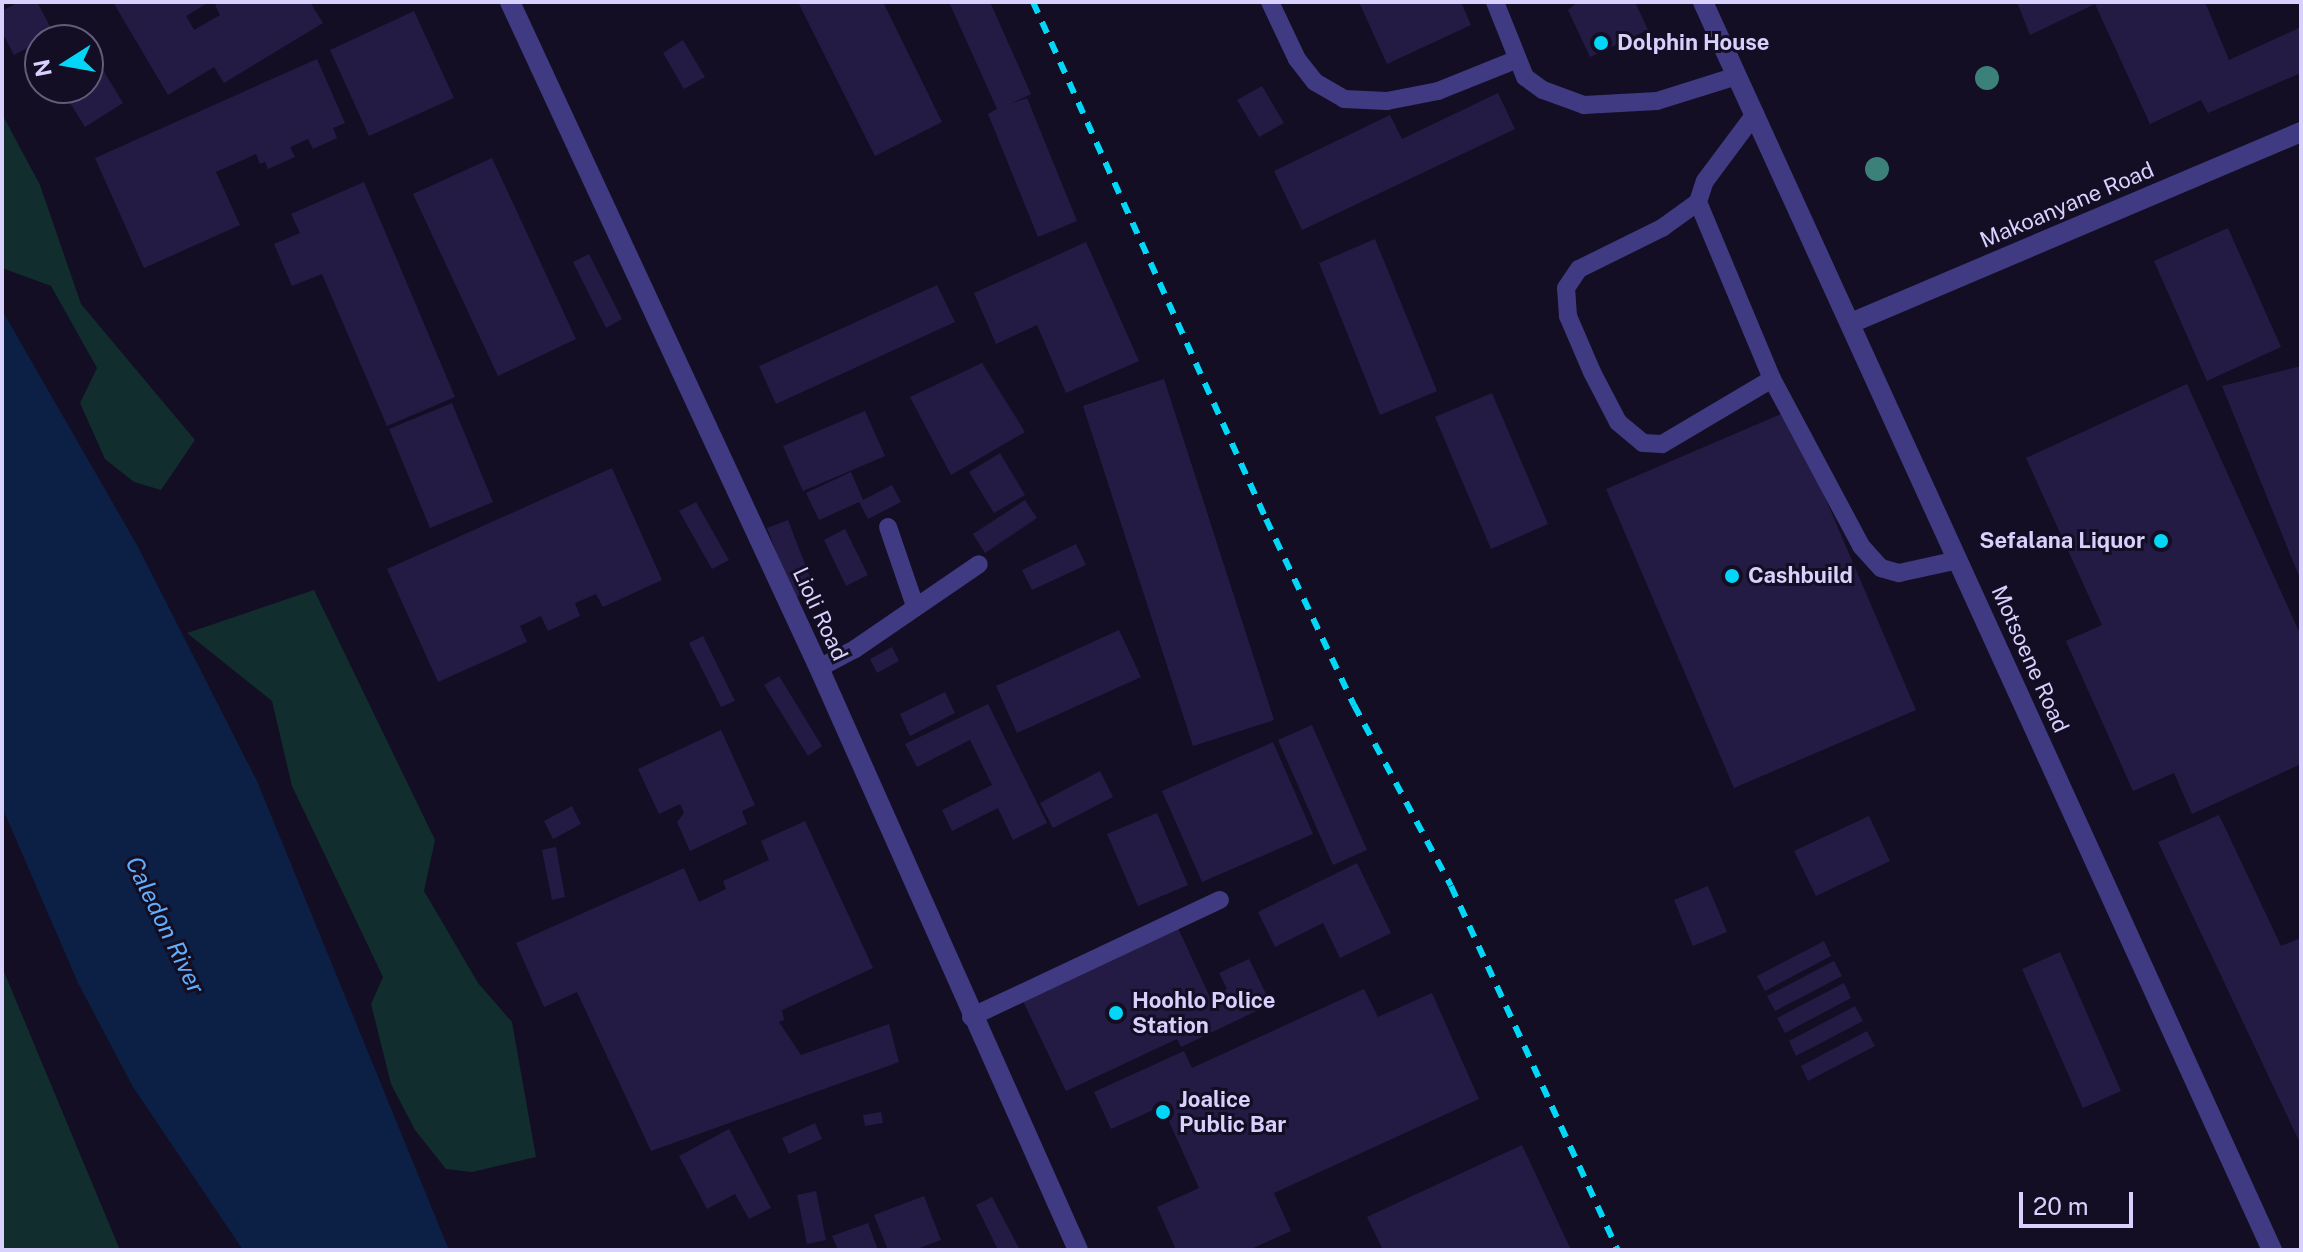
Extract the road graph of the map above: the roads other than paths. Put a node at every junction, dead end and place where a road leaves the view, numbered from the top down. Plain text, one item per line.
1 (510, 2) edge
2 (1270, 2) edge
3 (1495, 2) edge
4 (1703, 2) edge
5 (1515, 60) junction
6 (1737, 76) junction
7 (1755, 114) junction
8 (2301, 132) edge
9 (1698, 202) junction
10 (1851, 323) junction
11 (1772, 379) junction
12 (888, 527) dead end
13 (1958, 560) junction
14 (979, 564) dead end
15 (915, 606) junction
16 (819, 668) junction
17 (1220, 900) dead end
18 (971, 1017) junction
19 (1078, 1250) edge
20 (2272, 1250) edge

1 - 16 street, Lioli Road
2 - 5 lane
3 - 5 lane
4 - 6 street, Motsoene Road
5 - 6 lane
6 - 7 street, Motsoene Road
7 - 9 lane
7 - 10 street, Motsoene Road
8 - 10 street, Makoanyane Road
9 - 11 lane
9 - 11 lane
10 - 13 street, Motsoene Road
11 - 13 lane
12 - 15 lane
13 - 20 street, Motsoene Road
14 - 15 lane
15 - 16 lane
16 - 18 street, Lioli Road
17 - 18 lane
18 - 19 street, Lioli Road

